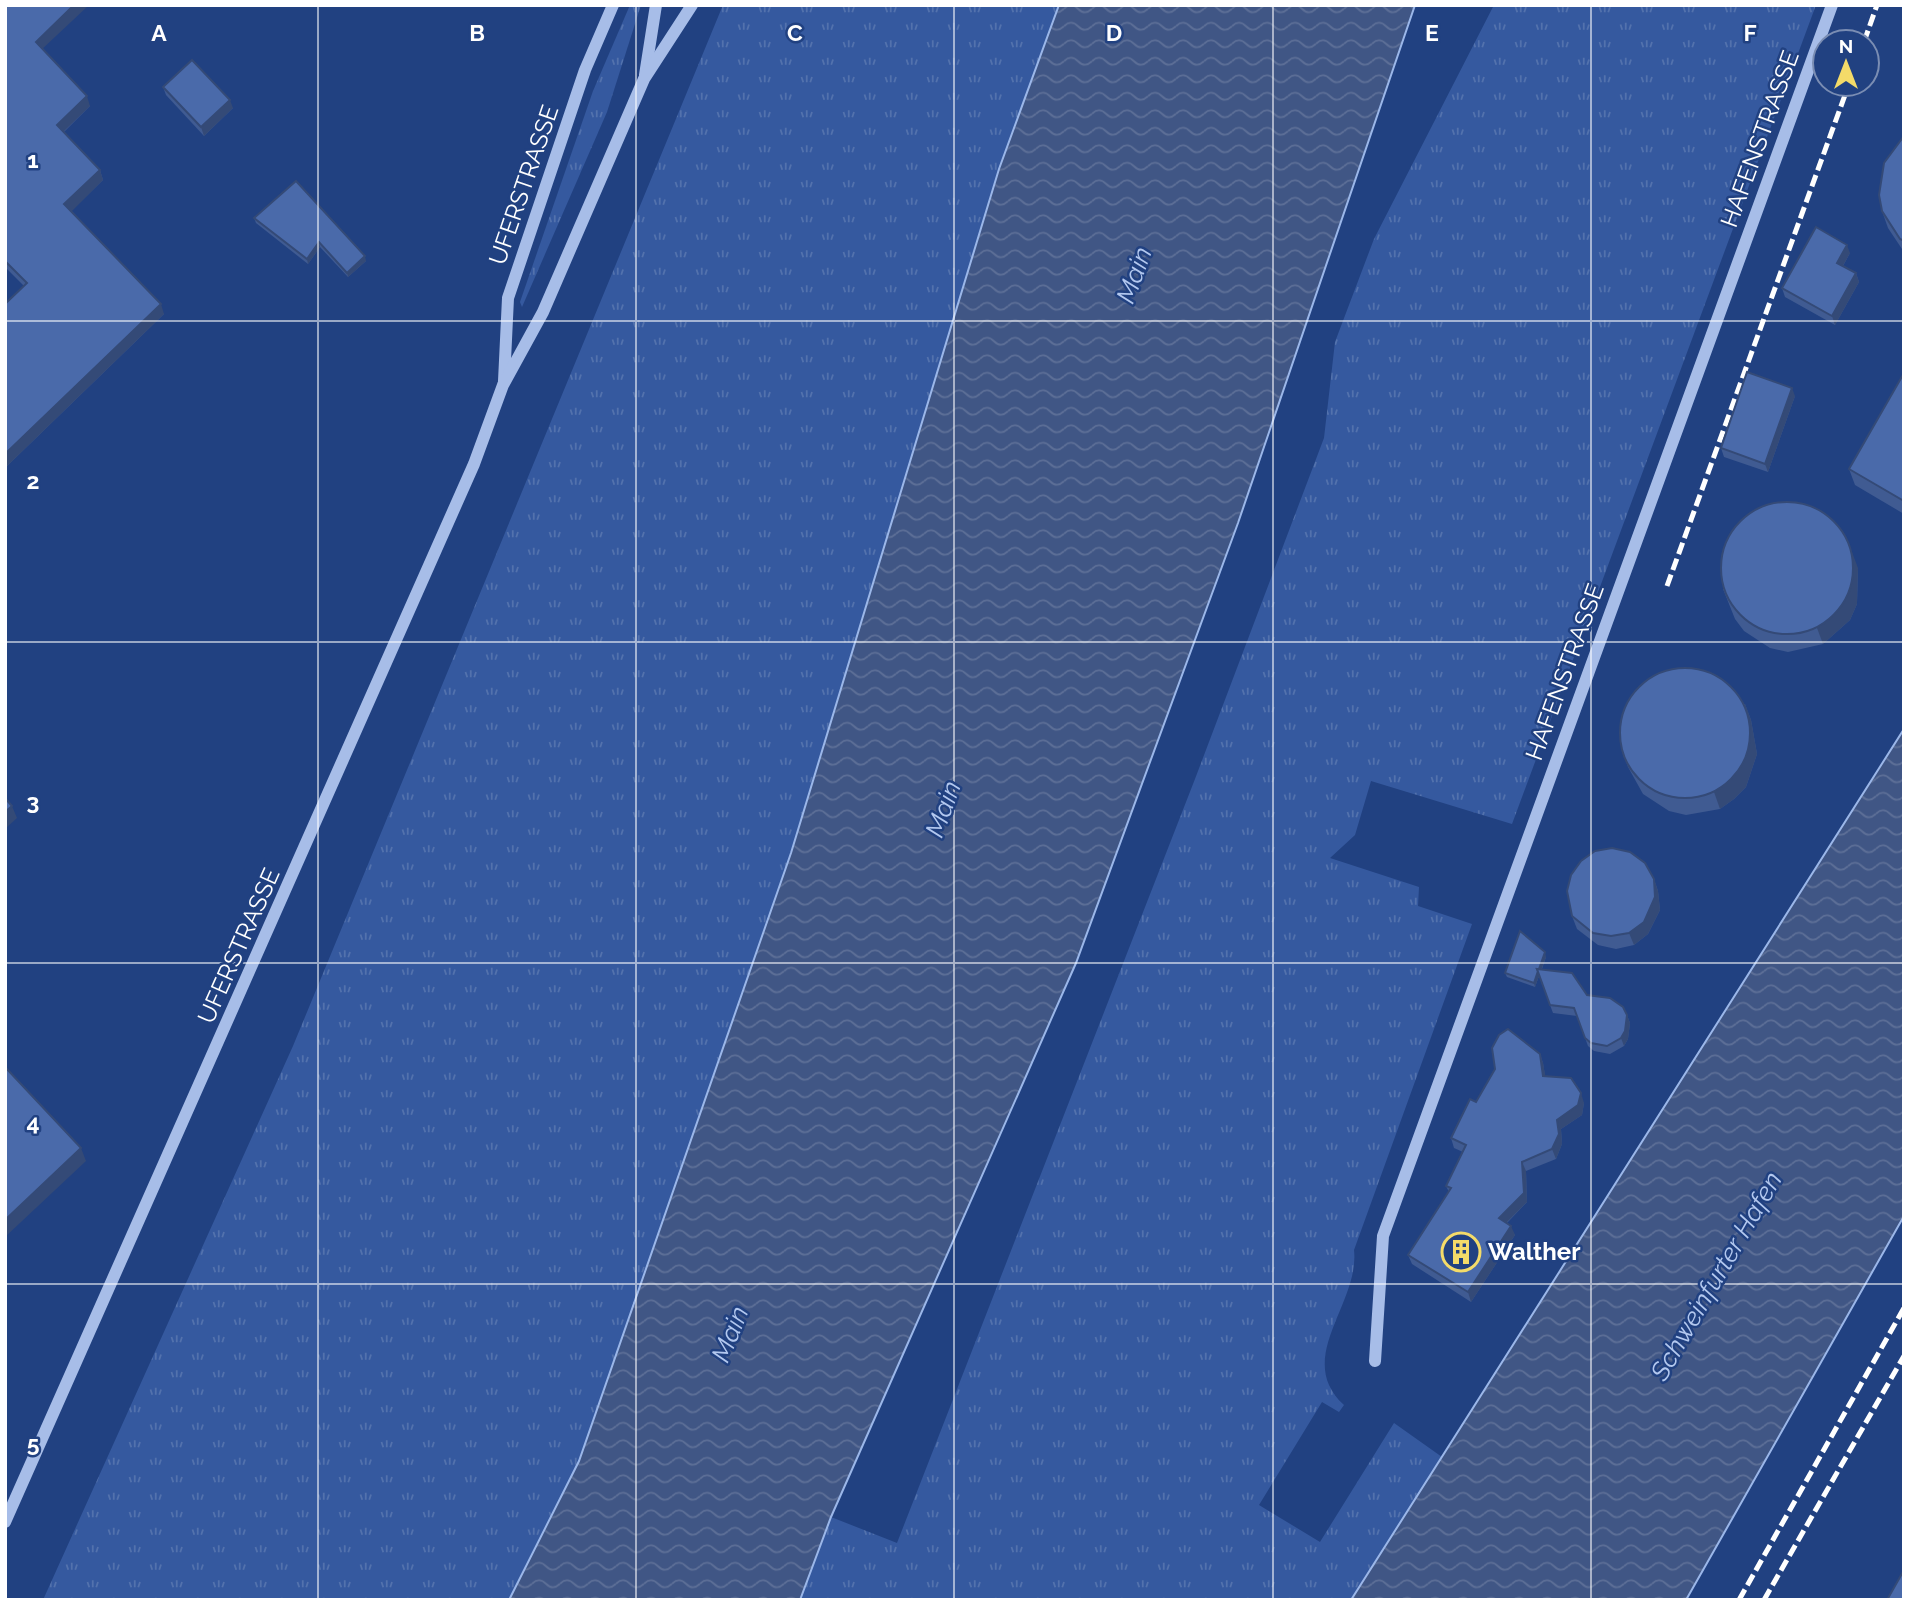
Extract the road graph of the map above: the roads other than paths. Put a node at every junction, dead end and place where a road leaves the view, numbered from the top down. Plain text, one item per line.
1 (613, 5) edge
2 (656, 5) edge
3 (692, 5) edge
4 (1832, 5) edge
5 (644, 79) junction
6 (503, 384) junction
7 (1375, 1362) dead end
8 (5, 1522) edge

1 - 6 street, UFERSTRASSE
2 - 5 street, UFERSTRASSE
3 - 5 street, UFERSTRASSE
4 - 7 street, HAFENSTRASSE
5 - 6 street, UFERSTRASSE
6 - 8 street, UFERSTRASSE

